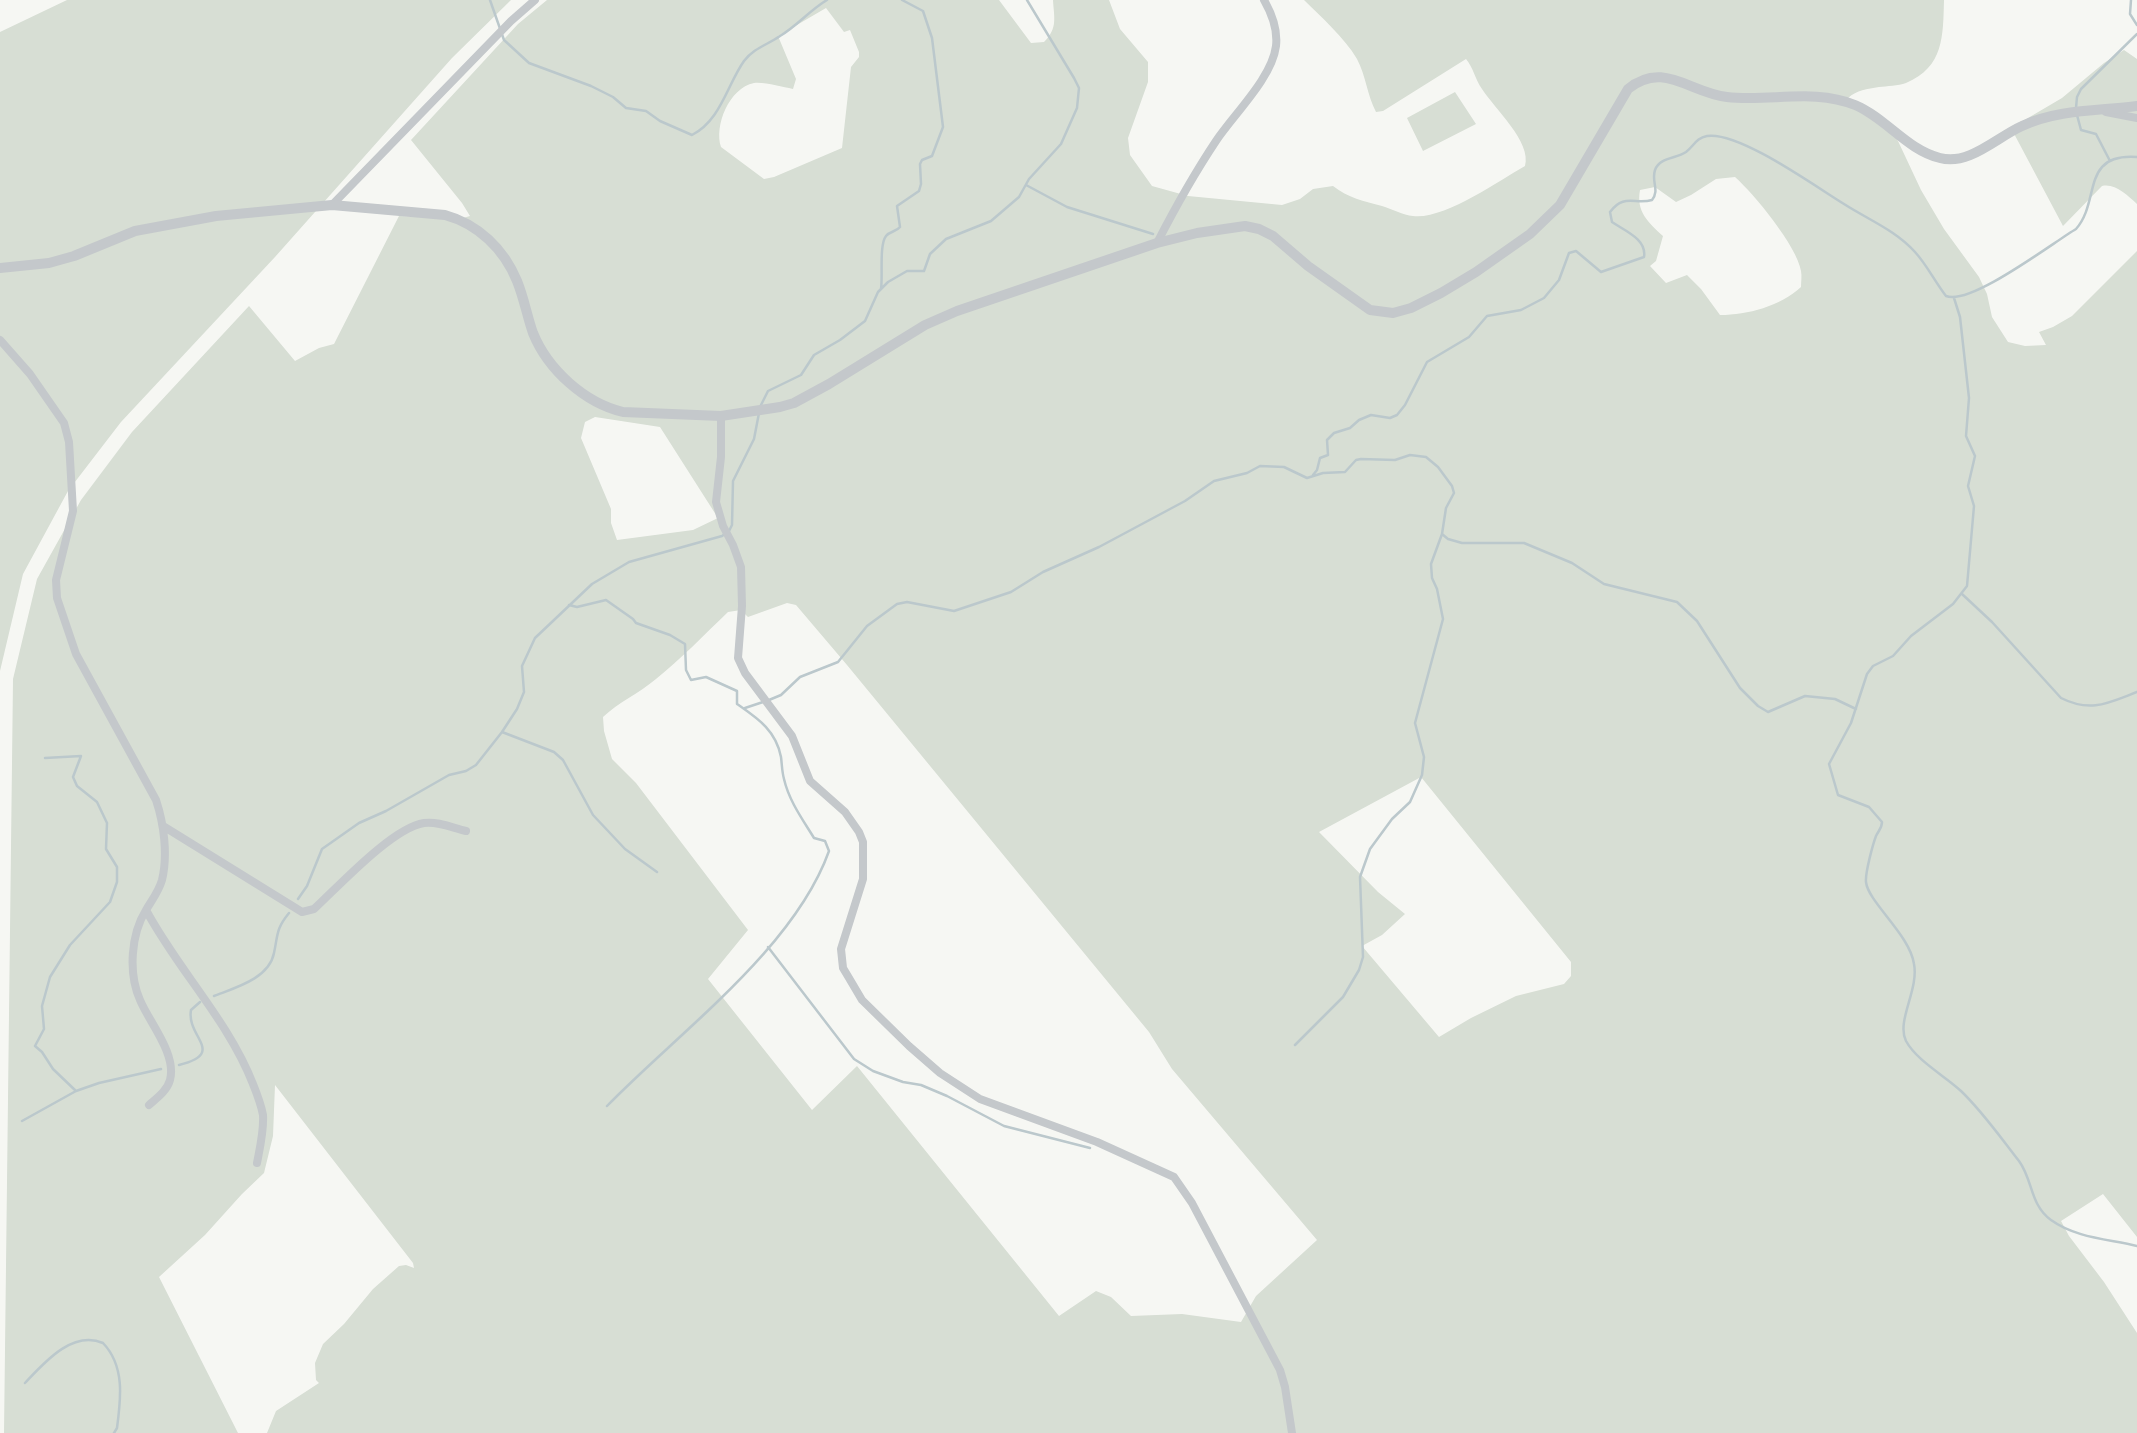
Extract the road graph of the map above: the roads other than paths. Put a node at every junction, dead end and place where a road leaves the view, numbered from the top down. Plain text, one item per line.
1 (535, 0) edge
2 (1264, 0) edge
3 (2137, 106) edge
4 (2100, 110) junction
5 (2137, 118) edge
6 (332, 205) junction
7 (1157, 243) junction
8 (0, 268) edge
9 (0, 340) edge
10 (721, 416) junction
11 (163, 826) junction
12 (466, 831) dead end
13 (146, 910) junction
14 (149, 1105) dead end
15 (257, 1163) dead end
16 (1292, 1433) edge

1 - 6 street
2 - 7 street
3 - 4 street
4 - 5 street
4 - 7 street
6 - 8 street
6 - 10 street
7 - 10 street
9 - 11 street
10 - 16 street
11 - 12 street
11 - 13 street
13 - 14 street
13 - 15 street

